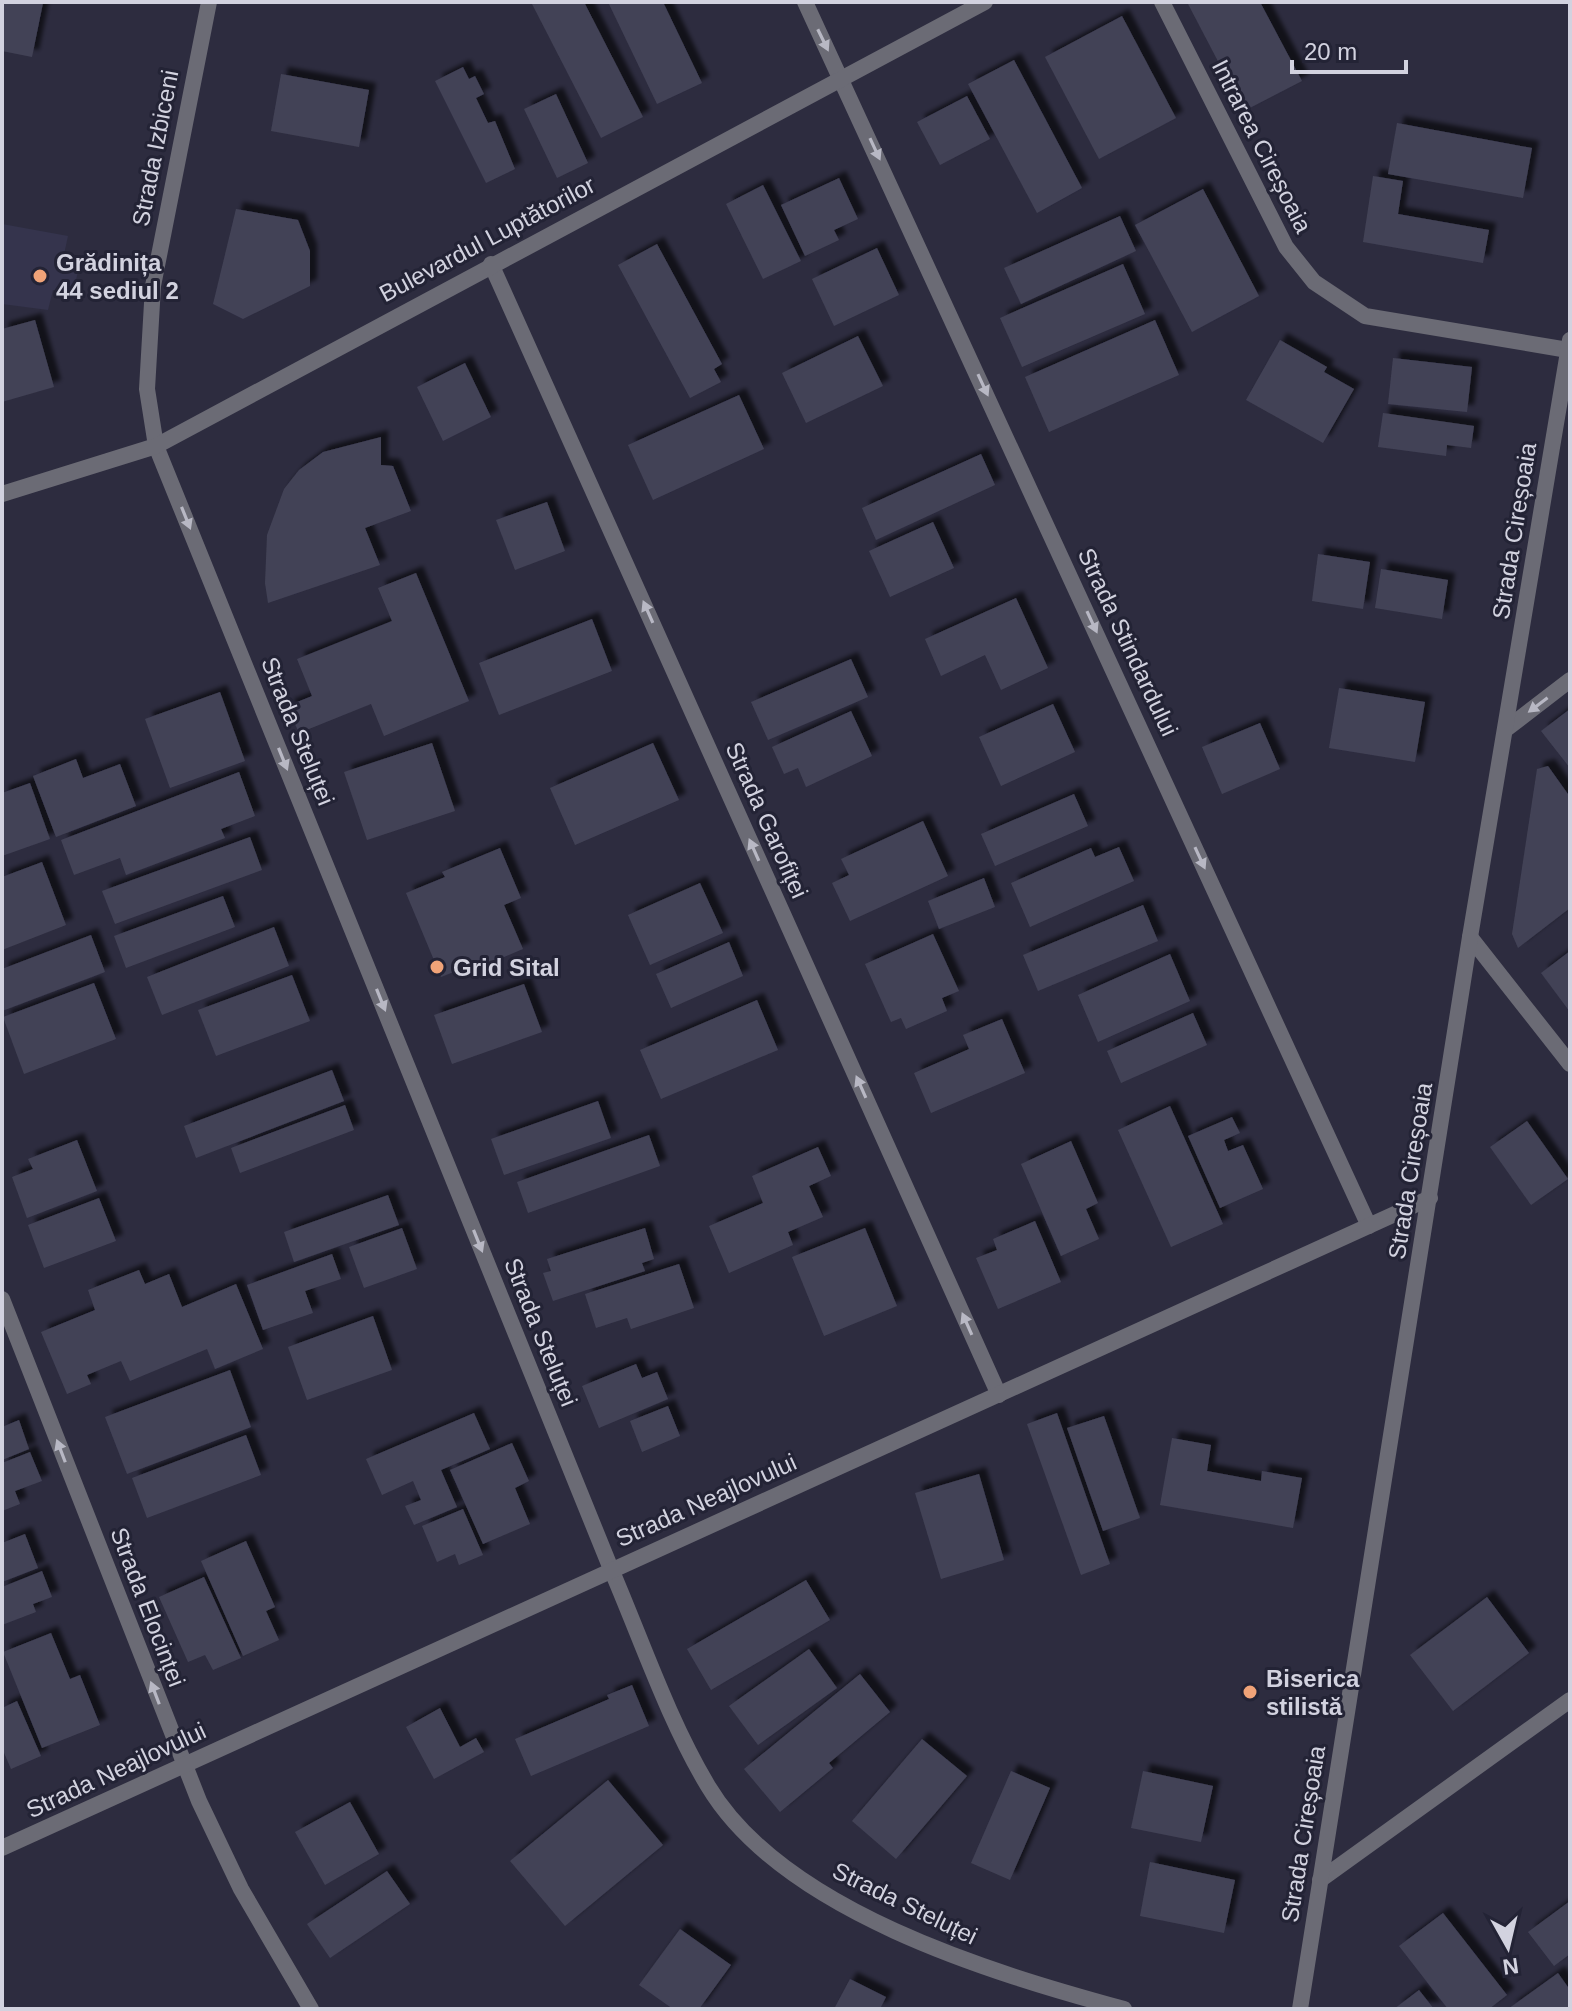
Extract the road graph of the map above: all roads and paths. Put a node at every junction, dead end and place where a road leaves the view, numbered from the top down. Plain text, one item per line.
1 (209, 2) edge
2 (805, 2) edge
3 (985, 2) edge
4 (1162, 2) edge
5 (842, 78) junction
6 (491, 264) junction
7 (1569, 345) edge
8 (156, 446) junction
9 (2, 494) edge
10 (1570, 680) edge
11 (1505, 730) junction
12 (1470, 937) junction
13 (1570, 1064) edge
14 (1430, 1198) junction
15 (1369, 1226) junction
16 (2, 1299) edge
17 (999, 1395) junction
18 (611, 1569) junction
19 (1570, 1700) edge
20 (184, 1766) junction
21 (2, 1848) edge
22 (1320, 1880) junction
23 (311, 2009) edge
24 (1124, 2009) edge
25 (1300, 2009) edge

1 - 8 street, Strada Izbiceni
2 -> 5 street, Strada Stindardului
3 - 5 street, Bulevardul Luptătorilor
4 - 7 street, Intrarea Cireșoaia
5 - 6 street, Bulevardul Luptătorilor
5 -> 15 street, Strada Stindardului
6 - 8 street, Bulevardul Luptătorilor
17 -> 6 street, Strada Garofiței
7 - 11 street, Strada Cireșoaia
8 - 9 street, Bulevardul Luptătorilor
8 -> 18 street, Strada Steluței
10 -> 11 street
11 - 12 street, Strada Cireșoaia
12 - 13 street
12 - 14 street, Strada Cireșoaia
14 - 15 street, Strada Neajlovului
14 - 22 street, Strada Cireșoaia
15 - 17 street, Strada Neajlovului
20 -> 16 street, Strada Elocinței
17 - 18 street, Strada Neajlovului
18 - 20 street, Strada Neajlovului
18 - 24 street, Strada Steluței
19 - 22 street
20 - 21 street, Strada Neajlovului
20 - 23 street, Strada Elocinței
22 - 25 street, Strada Cireșoaia

